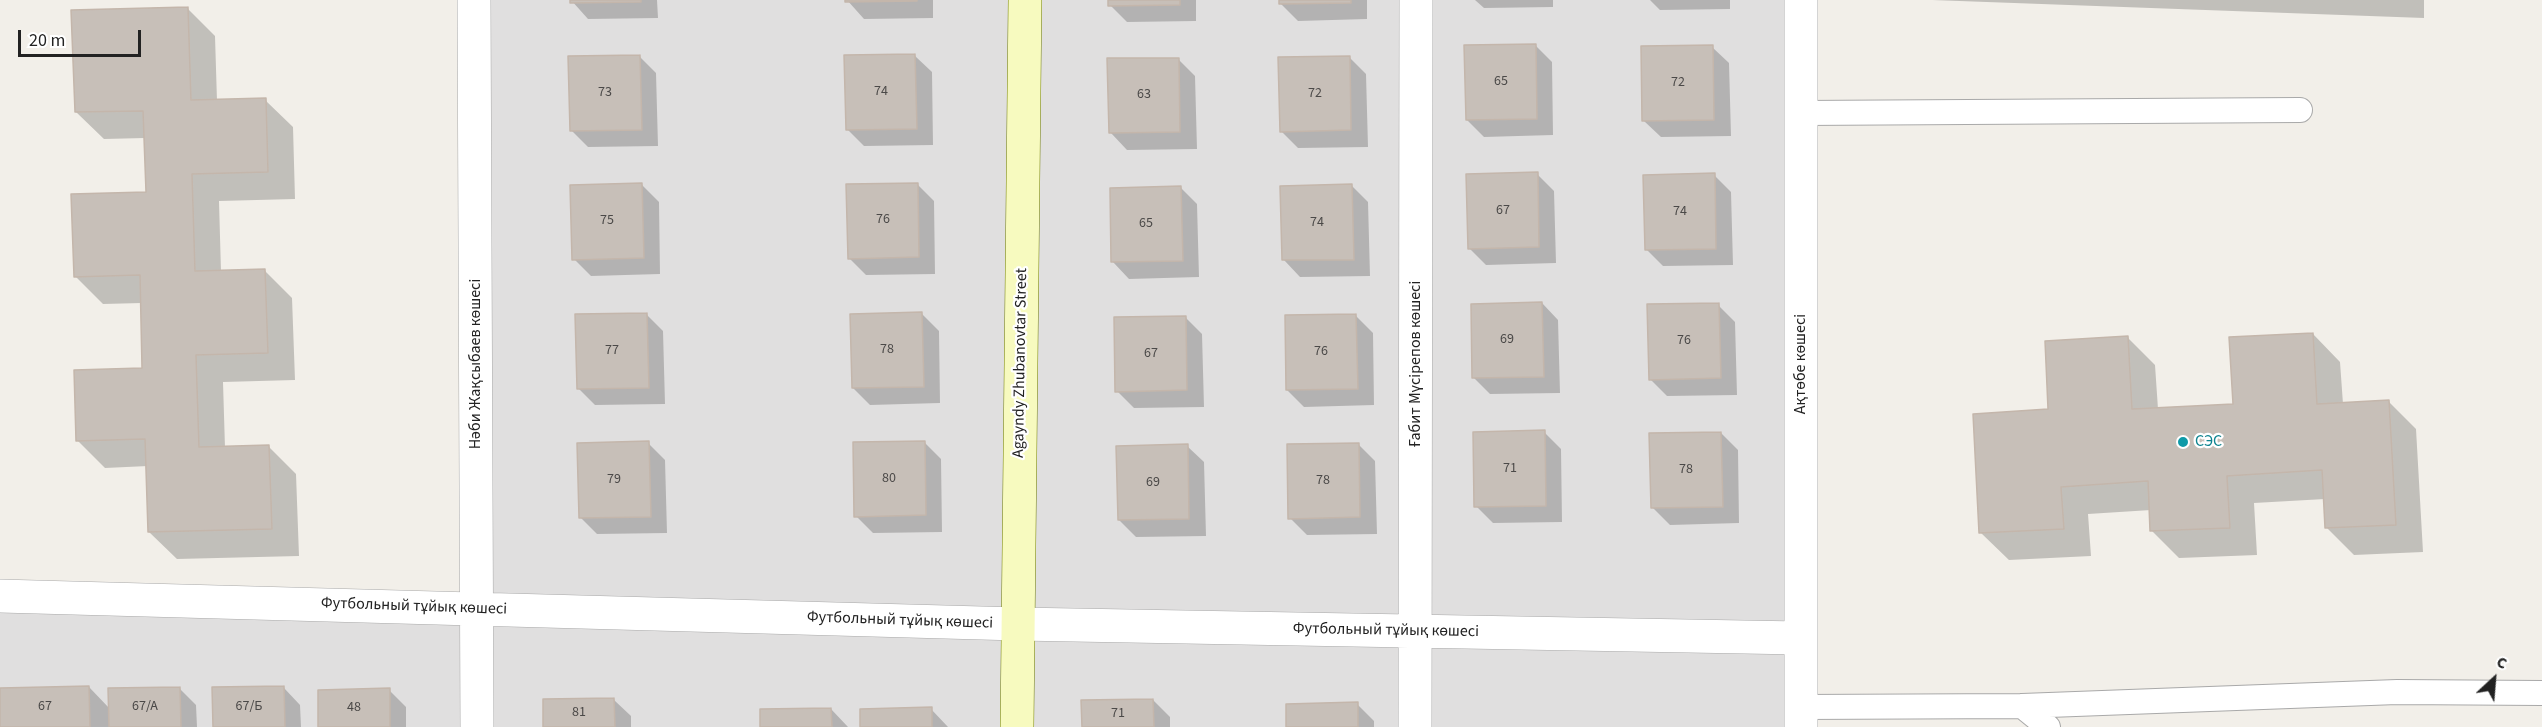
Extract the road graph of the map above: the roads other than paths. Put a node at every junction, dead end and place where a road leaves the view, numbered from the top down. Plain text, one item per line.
1 (474, 0) edge
2 (1025, 0) edge
3 (1416, 0) edge
4 (1801, 0) edge
5 (2300, 110) dead end
6 (1802, 113) junction
7 (0, 596) edge
8 (477, 609) junction
9 (1018, 624) junction
10 (1416, 631) junction
11 (1800, 638) junction
12 (2542, 693) edge
13 (2022, 706) junction
14 (1801, 717) edge
15 (477, 727) edge
16 (1017, 727) edge
17 (1415, 727) edge
18 (2048, 727) edge

1 - 8 street, Нәби Жақсыбаев көшесі
2 - 9 street, Agayndy Zhubanovtar Street
3 - 10 street, Ғабит Мүсірепов көшесі
4 - 6 street, Ақтөбе көшесі
5 - 6 lane
6 - 11 street, Ақтөбе көшесі
7 - 8 street, Футбольный тұйық көшесі
8 - 9 street, Футбольный тұйық көшесі
8 - 15 street, Нәби Жақсыбаев көшесі
9 - 10 street, Футбольный тұйық көшесі
9 - 16 street, Agayndy Zhubanovtar Street
10 - 11 street, Футбольный тұйық көшесі
10 - 17 street, Ғабит Мүсірепов көшесі
11 - 14 street, Ақтөбе көшесі
12 - 13 lane
13 - 14 lane
13 - 18 lane

